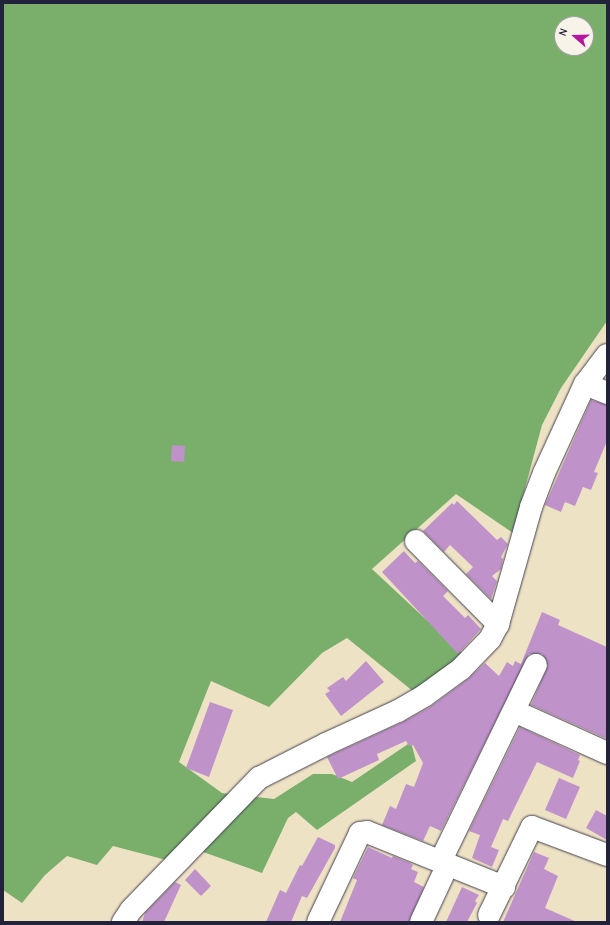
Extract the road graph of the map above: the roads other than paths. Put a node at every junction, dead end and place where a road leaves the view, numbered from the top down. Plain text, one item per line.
1 (607, 355) edge
2 (585, 384) junction
3 (607, 393) edge
4 (416, 541) dead end
5 (498, 624) junction
6 (536, 665) dead end
7 (514, 711) junction
8 (607, 753) edge
9 (607, 855) edge
10 (447, 858) junction
11 (504, 887) junction
12 (489, 915) dead end
13 (123, 922) edge
14 (318, 922) edge
15 (421, 922) edge

1 - 2 street
2 - 3 street
2 - 5 street
4 - 5 street
5 - 13 street
6 - 7 street
7 - 8 street
7 - 10 street
9 - 11 street
10 - 11 street
10 - 14 street
10 - 15 street
11 - 12 street

